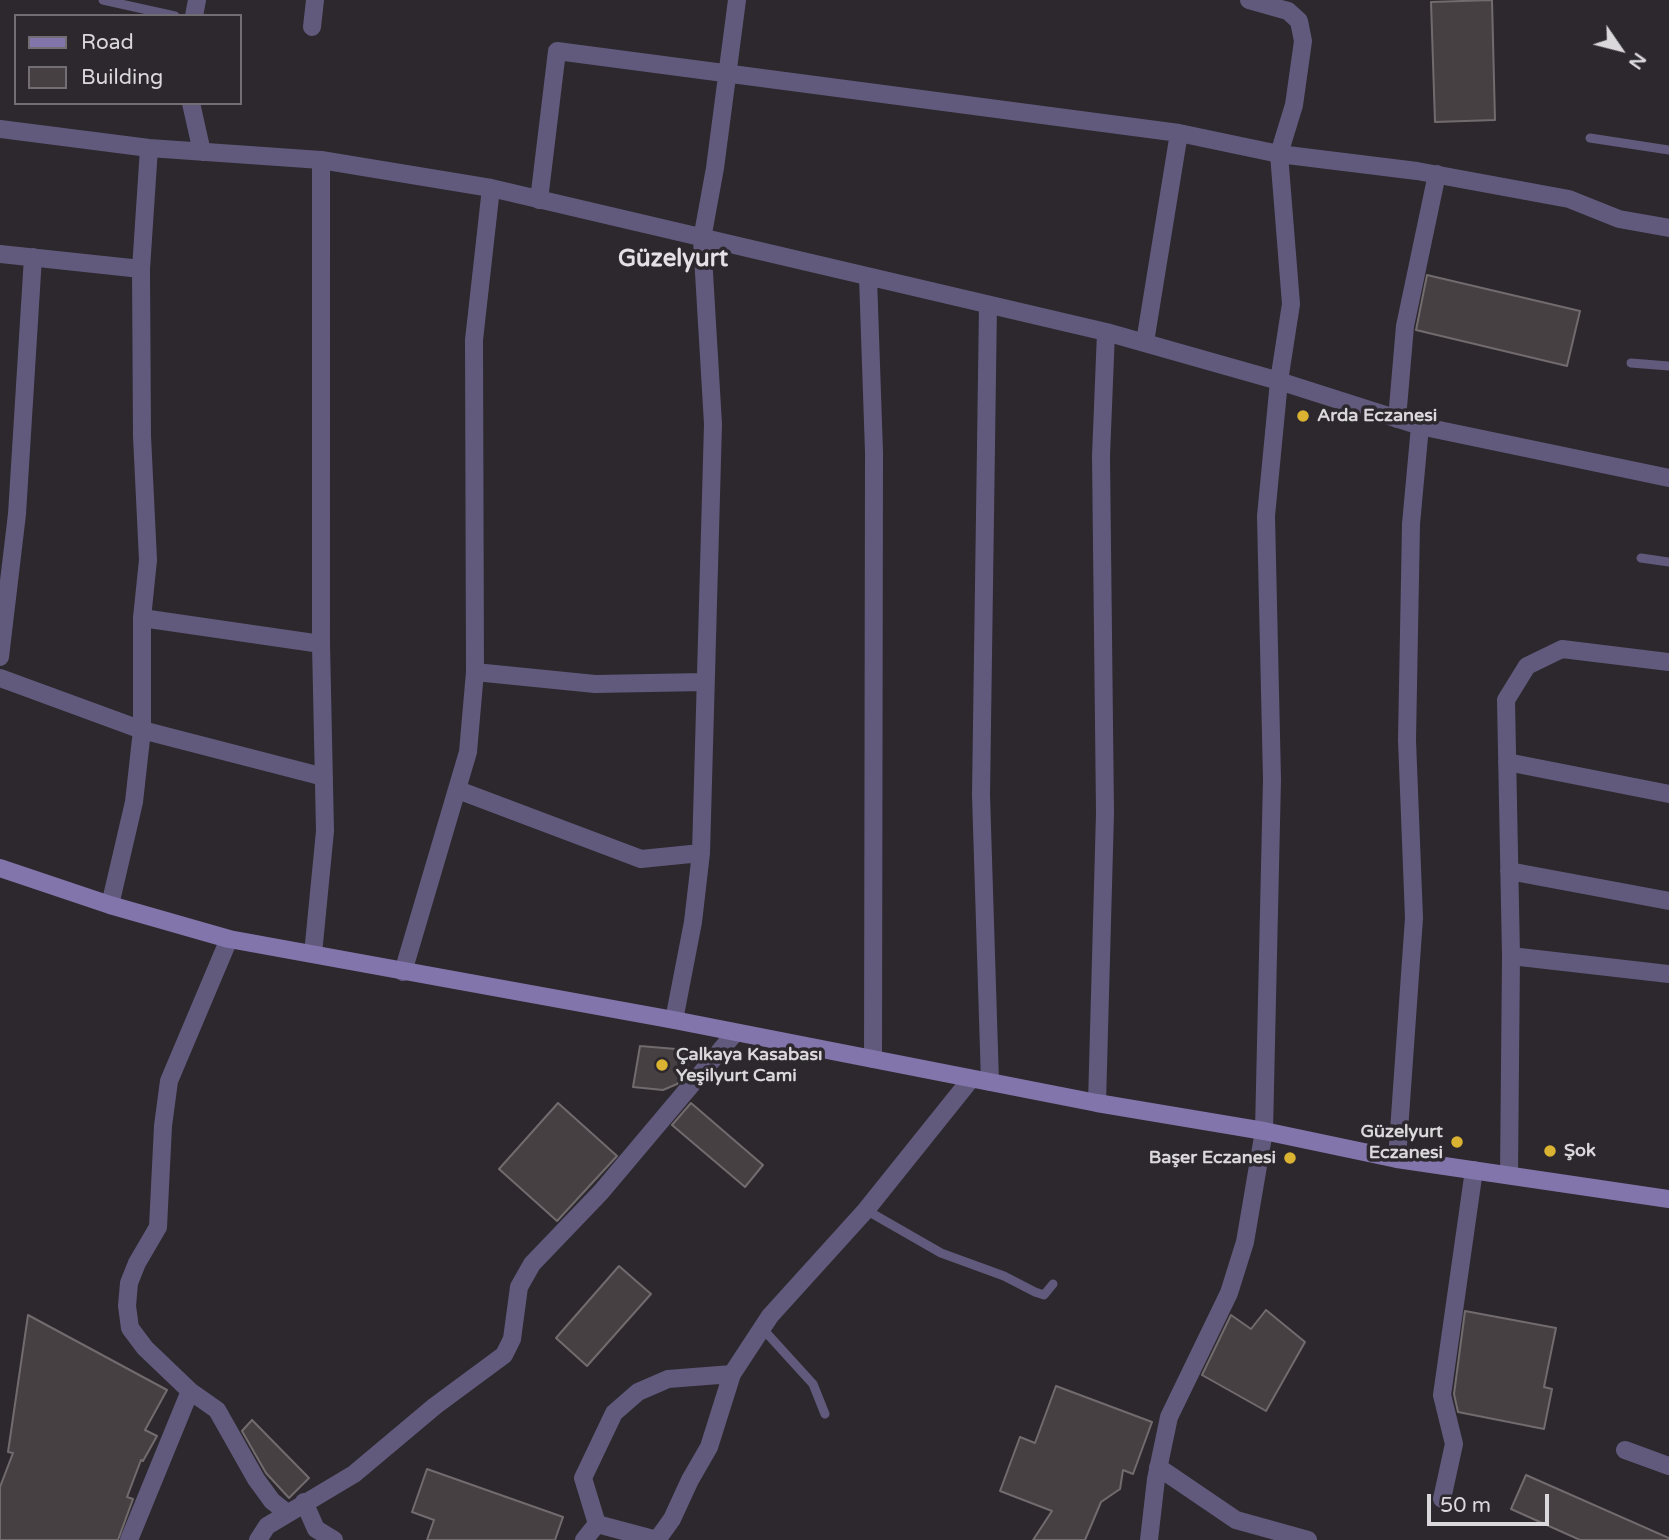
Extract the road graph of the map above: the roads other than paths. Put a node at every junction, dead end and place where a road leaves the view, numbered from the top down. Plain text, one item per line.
1 (103, 0) edge
2 (314, 0) edge
3 (737, 0) edge
4 (1249, 0) edge
5 (166, 14) edge
6 (312, 26) dead end
7 (728, 72) junction
8 (191, 105) edge
9 (0, 129) edge
10 (1180, 132) junction
11 (1590, 138) dead end
12 (149, 148) junction
13 (1669, 150) edge
14 (202, 152) junction
15 (1279, 154) junction
16 (321, 160) junction
17 (1437, 174) junction
18 (491, 188) junction
19 (539, 200) junction
20 (1669, 228) edge
21 (702, 239) junction
22 (0, 254) edge
23 (33, 257) junction
24 (141, 269) junction
25 (868, 277) junction
26 (988, 305) junction
27 (1106, 332) junction
28 (1145, 342) junction
29 (1632, 363) dead end
30 (1669, 366) edge
31 (1279, 381) junction
32 (1397, 419) junction
33 (1420, 426) junction
34 (1669, 478) edge
35 (1641, 558) dead end
36 (1669, 562) edge
37 (142, 618) junction
38 (321, 644) junction
39 (0, 657) edge
40 (1669, 662) edge
41 (475, 672) junction
42 (0, 678) edge
43 (704, 682) junction
44 (142, 730) junction
45 (1507, 762) junction
46 (324, 777) junction
47 (458, 790) junction
48 (1669, 794) edge
49 (701, 853) junction
50 (0, 868) edge
51 (1509, 871) junction
52 (1669, 901) edge
53 (110, 905) junction
54 (229, 939) junction
55 (313, 954) junction
56 (1511, 956) junction
57 (403, 972) junction
58 (1669, 974) edge
59 (674, 1020) junction
60 (734, 1033) junction
61 (873, 1059) junction
62 (971, 1079) junction
63 (990, 1082) junction
64 (1097, 1103) junction
65 (1264, 1131) junction
66 (1397, 1159) junction
67 (1474, 1170) junction
68 (1508, 1175) junction
69 (1669, 1199) edge
70 (866, 1210) junction
71 (1053, 1284) dead end
72 (762, 1328) junction
73 (732, 1374) junction
74 (190, 1391) junction
75 (825, 1414) dead end
76 (1625, 1450) dead end
77 (1669, 1466) edge
78 (1158, 1467) junction
79 (1442, 1499) dead end
80 (304, 1503) junction
81 (286, 1512) junction
82 (597, 1524) junction
83 (129, 1540) edge
84 (258, 1540) edge
85 (334, 1540) edge
86 (584, 1540) edge
87 (1149, 1540) edge
88 (1308, 1540) edge

1 - 5 lane
2 - 6 street
3 - 7 street
4 - 15 street
7 - 10 street
7 - 19 street
7 - 21 street
8 - 14 street
9 - 12 street
10 - 15 street
10 - 28 street
11 - 13 lane
12 - 14 street
12 - 24 street
14 - 16 street
15 - 17 street
15 - 31 street
16 - 18 street
16 - 38 street
17 - 20 street
17 - 32 street
18 - 19 street
18 - 41 street
19 - 21 street
21 - 25 street
21 - 43 street
22 - 23 street
23 - 24 street
23 - 39 street
24 - 37 street
25 - 26 street
25 - 61 street
26 - 27 street
26 - 63 street
27 - 28 street
27 - 64 street
28 - 31 street
29 - 30 lane
31 - 32 street
31 - 65 street
32 - 33 street
33 - 34 street
33 - 66 street
35 - 36 lane
37 - 38 street
37 - 44 street
38 - 46 street
40 - 45 street
41 - 43 street
41 - 47 street
42 - 44 street
43 - 49 street
44 - 46 street
44 - 53 street
45 - 48 street
45 - 51 street
46 - 55 street
47 - 49 street
47 - 57 street
49 - 59 street
50 - 53 main road
51 - 52 street
51 - 56 street
53 - 54 main road
54 - 55 main road
54 - 74 street
55 - 57 main road
56 - 58 street
56 - 68 street
57 - 59 main road
59 - 60 main road
60 - 61 main road
60 - 80 street
61 - 62 main road
62 - 63 main road
62 - 70 street
63 - 64 main road
64 - 65 main road
65 - 66 main road
65 - 78 street
66 - 67 main road
67 - 68 main road
67 - 79 street
68 - 69 main road
70 - 71 lane
70 - 72 street
72 - 73 street
72 - 75 lane
73 - 82 street
73 - 82 street
74 - 81 street
74 - 83 street
76 - 77 street
78 - 87 street
78 - 88 street
80 - 81 street
80 - 85 street
81 - 84 street
82 - 86 street

